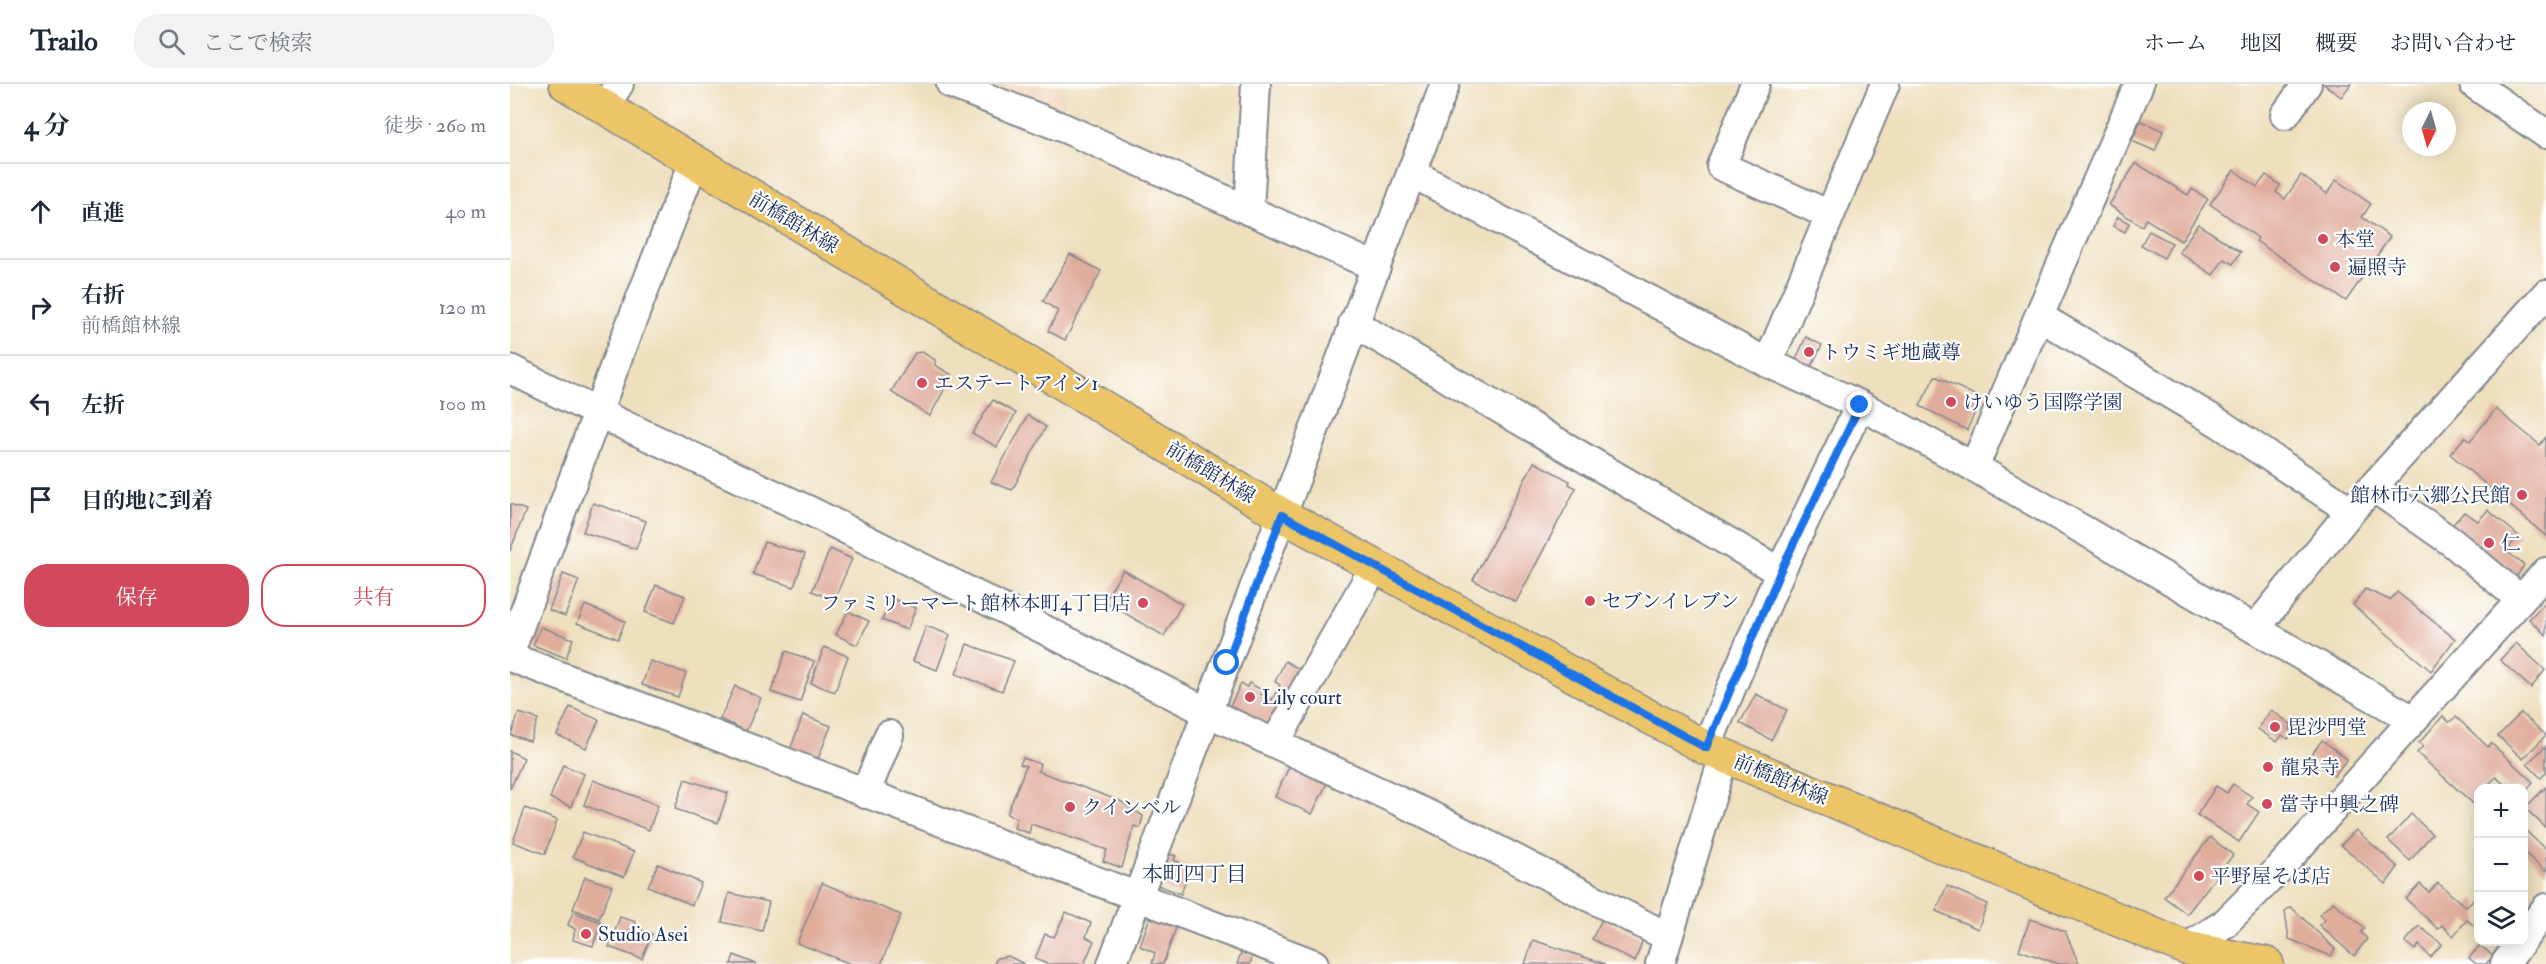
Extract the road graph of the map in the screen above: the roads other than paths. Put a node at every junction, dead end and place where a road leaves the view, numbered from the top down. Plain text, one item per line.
1 (566, 84) edge
2 (951, 84) edge
3 (1256, 84) edge
4 (1445, 84) edge
5 (1755, 84) edge
6 (1885, 84) edge
7 (2139, 84) edge
8 (2307, 84) edge
9 (2474, 84) edge
10 (612, 95) edge
11 (2285, 115) dead end
12 (2546, 134) edge
13 (694, 162) junction
14 (1412, 173) junction
15 (1249, 211) junction
16 (1830, 215) junction
17 (1376, 267) junction
18 (2546, 294) edge
19 (2040, 317) junction
20 (1353, 323) junction
21 (1768, 363) junction
22 (510, 369) edge
23 (1860, 405) junction
24 (598, 413) junction
25 (1974, 467) junction
26 (2373, 487) junction
27 (2351, 512) junction
28 (1282, 515) junction
29 (1375, 566) junction
30 (1780, 572) junction
31 (2546, 572) edge
32 (2521, 600) junction
33 (2255, 629) junction
34 (510, 652) edge
35 (510, 657) edge
36 (1207, 712) junction
37 (2413, 720) junction
38 (889, 735) dead end
39 (1275, 743) junction
40 (1715, 752) junction
41 (865, 794) junction
42 (1137, 898) junction
43 (2546, 908) edge
44 (2528, 932) edge
45 (1668, 937) junction
46 (2518, 946) edge
47 (2185, 959) edge
48 (1118, 962) edge
49 (1314, 964) edge
50 (1660, 964) edge
51 (2266, 964) edge
52 (2505, 964) edge

1 - 10 main road, 前橋館林線
2 - 15 street
3 - 15 street
4 - 14 street
5 - 16 street
6 - 16 street
7 - 19 street
8 - 11 street
9 - 12 street
10 - 13 main road, 前橋館林線
13 - 24 street
13 - 28 main road, 前橋館林線
14 - 17 street
14 - 21 street
15 - 17 street
16 - 21 street
17 - 20 street
18 - 26 street
19 - 25 street
19 - 27 street
20 - 28 street
20 - 30 street
21 - 23 street
22 - 24 street
23 - 25 street
23 - 30 street
24 - 34 street
24 - 36 street
25 - 33 street
26 - 27 street
26 - 32 street
27 - 33 street
28 - 29 main road, 前橋館林線
28 - 36 street
29 - 39 street
29 - 40 main road, 前橋館林線
30 - 40 street
31 - 32 street
32 - 37 street
33 - 37 street
35 - 41 street
36 - 39 street
36 - 42 street
37 - 47 street
38 - 41 street
39 - 45 street
40 - 45 street
40 - 47 main road, 前橋館林線
41 - 42 street
42 - 48 street
42 - 49 street
43 - 44 street
45 - 50 street
46 - 52 street
47 - 51 main road, 前橋館林線

